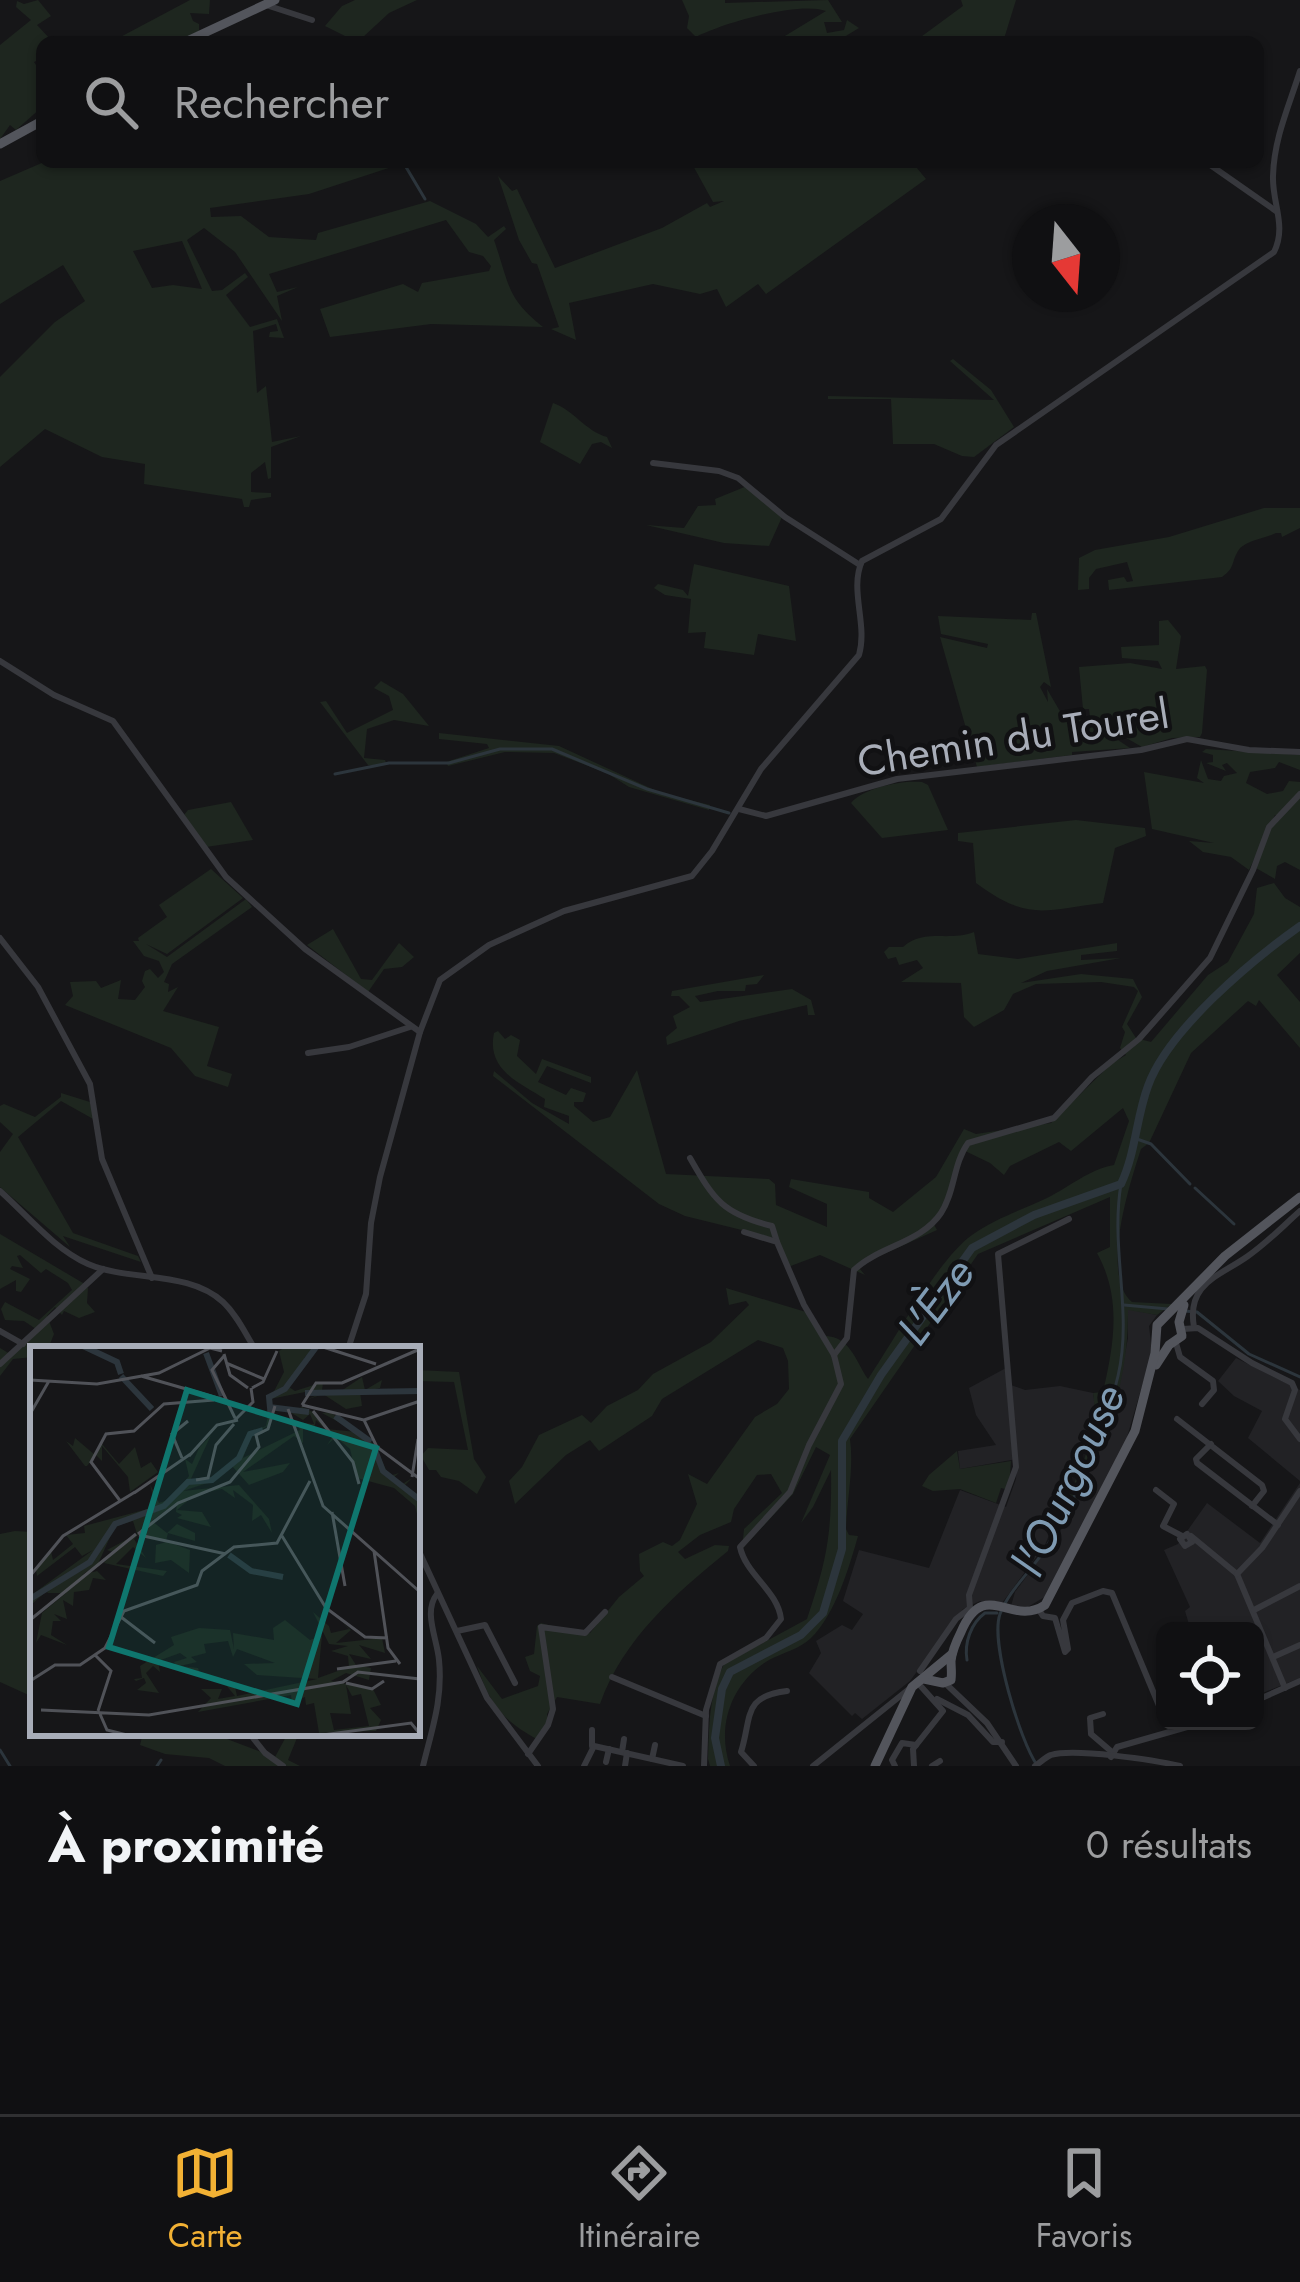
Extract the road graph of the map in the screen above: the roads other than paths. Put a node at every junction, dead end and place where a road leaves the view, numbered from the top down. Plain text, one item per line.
1 (271, 2) edge
2 (312, 20) dead end
3 (197, 36) edge
4 (1300, 71) edge
5 (36, 124) edge
6 (0, 144) edge
7 (1215, 168) edge
8 (1277, 212) junction
9 (653, 463) dead end
10 (860, 566) junction
11 (0, 662) edge
12 (1300, 752) edge
13 (1300, 794) edge
14 (738, 808) junction
15 (0, 938) edge
16 (410, 1027) junction
17 (420, 1032) junction
18 (308, 1053) dead end
19 (690, 1158) dead end
20 (0, 1191) edge
21 (1300, 1197) edge
22 (1300, 1211) edge
23 (1069, 1219) dead end
24 (744, 1232) dead end
25 (777, 1242) junction
26 (103, 1270) junction
27 (152, 1278) junction
28 (1191, 1293) junction
29 (1167, 1318) junction
30 (1186, 1326) junction
31 (0, 1331) edge
32 (1157, 1337) junction
33 (22, 1344) junction
34 (1173, 1344) junction
35 (253, 1346) edge
36 (349, 1346) edge
37 (834, 1354) junction
38 (0, 1364) edge
39 (1149, 1380) junction
40 (1296, 1385) edge
41 (1202, 1403) dead end
42 (1177, 1419) dead end
43 (1300, 1439) edge
44 (1211, 1444) junction
45 (1156, 1490) dead end
46 (1300, 1491) edge
47 (1252, 1506) junction
48 (1278, 1525) junction
49 (420, 1554) edge
50 (1237, 1574) junction
51 (1300, 1586) edge
52 (437, 1594) junction
53 (1042, 1607) junction
54 (972, 1608) junction
55 (1254, 1610) junction
56 (605, 1612) dead end
57 (457, 1630) junction
58 (1300, 1645) edge
59 (1274, 1658) junction
60 (942, 1670) junction
61 (612, 1677) dead end
62 (918, 1680) junction
63 (1300, 1682) edge
64 (515, 1683) dead end
65 (1285, 1688) junction
66 (787, 1690) dead end
67 (1264, 1697) edge
68 (934, 1698) junction
69 (900, 1700) junction
70 (1156, 1700) edge
71 (1103, 1714) dead end
72 (706, 1716) junction
73 (592, 1730) dead end
74 (1169, 1730) edge
75 (1181, 1730) edge
76 (1171, 1734) junction
77 (251, 1736) edge
78 (624, 1739) dead end
79 (1002, 1742) junction
80 (656, 1745) dead end
81 (916, 1745) junction
82 (592, 1746) junction
83 (609, 1749) junction
84 (624, 1752) junction
85 (528, 1754) junction
86 (1112, 1754) junction
87 (652, 1759) junction
88 (606, 1762) dead end
89 (894, 1763) edge
90 (283, 1766) edge
91 (423, 1766) edge
92 (538, 1766) edge
93 (584, 1766) edge
94 (625, 1766) edge
95 (683, 1766) edge
96 (704, 1766) edge
97 (754, 1766) edge
98 (814, 1766) edge
99 (874, 1766) edge
100 (914, 1766) edge
101 (1016, 1766) edge
102 (1035, 1766) edge
103 (1180, 1766) edge

1 - 2 street
1 - 3 main road
4 - 8 street
5 - 6 main road
7 - 8 street
8 - 10 street
9 - 10 street
10 - 14 street
11 - 16 street
12 - 14 street, Chemin du Tourel
13 - 37 street
14 - 17 street
15 - 27 street
16 - 17 street
16 - 18 street
17 - 36 street
19 - 25 street
20 - 26 street
21 - 28 main road
22 - 30 street
23 - 54 street
24 - 25 street
25 - 37 street
26 - 27 street
26 - 33 street
27 - 35 street
28 - 29 main road
28 - 30 main road
29 - 30 main road
29 - 32 main road
30 - 34 main road
30 - 40 street
31 - 33 street
32 - 34 main road
32 - 39 main road
33 - 38 street
34 - 39 main road
34 - 41 street
37 - 72 street
39 - 53 main road
40 - 43 street
42 - 44 street
44 - 47 street
44 - 47 street
45 - 50 street
46 - 48 street
47 - 48 street
48 - 50 street
49 - 52 street
50 - 55 street
51 - 55 street
52 - 57 street
52 - 91 street
53 - 54 main road
53 - 70 street
54 - 60 main road
54 - 60 street
55 - 59 street
56 - 85 street
57 - 64 street
57 - 85 street
58 - 59 street
59 - 65 street
60 - 62 main road
60 - 62 street
60 - 79 street
61 - 72 street
62 - 68 street
62 - 69 main road
63 - 65 street
65 - 67 street
66 - 97 street
68 - 79 street
68 - 81 street
69 - 98 street
69 - 99 main road
71 - 86 street
72 - 96 street
73 - 82 street
74 - 76 street
75 - 76 street
76 - 86 street
77 - 90 street
78 - 84 street
79 - 101 street
80 - 87 street
81 - 89 street
81 - 100 street
82 - 83 street
82 - 93 street
83 - 84 street
83 - 88 street
84 - 87 street
84 - 94 street
85 - 92 street
86 - 102 street
86 - 103 street
87 - 95 street

